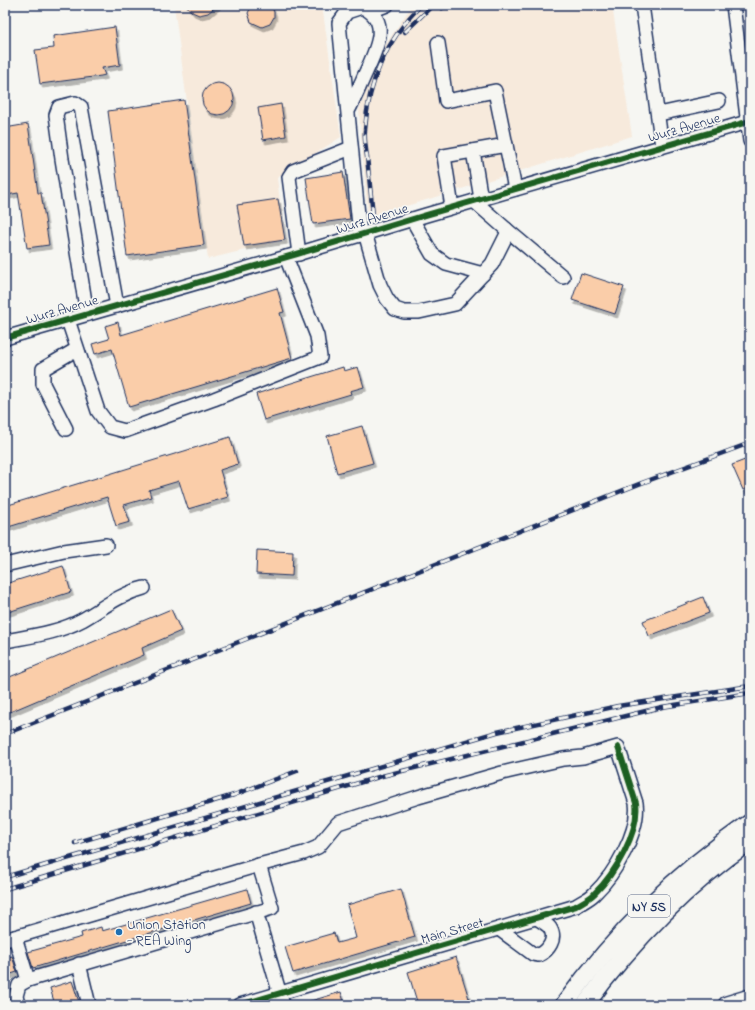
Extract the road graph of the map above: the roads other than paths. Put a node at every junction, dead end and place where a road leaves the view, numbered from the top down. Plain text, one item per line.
1 (387, 5) edge
2 (642, 5) edge
3 (733, 5) edge
4 (371, 11) junction
5 (438, 43) dead end
6 (719, 101) dead end
7 (348, 111) junction
8 (658, 114) junction
9 (747, 122) junction
10 (750, 141) edge
11 (506, 145) junction
12 (662, 146) junction
13 (352, 148) junction
14 (473, 151) junction
15 (514, 189) junction
16 (477, 200) junction
17 (452, 207) junction
18 (412, 219) junction
19 (506, 229) junction
20 (363, 234) junction
21 (299, 254) junction
22 (286, 257) junction
23 (483, 274) junction
24 (563, 277) dead end
25 (117, 306) junction
26 (87, 314) junction
27 (68, 320) junction
28 (5, 338) edge
29 (77, 349) junction
30 (66, 429) dead end
31 (106, 545) dead end
32 (5, 565) edge
33 (144, 588) dead end
34 (5, 641) edge
35 (750, 823) edge
36 (750, 841) edge
37 (259, 865) junction
38 (256, 912) junction
39 (537, 918) junction
40 (499, 929) junction
41 (10, 938) edge
42 (79, 964) junction
43 (23, 982) junction
44 (750, 998) edge
45 (281, 999) edge
46 (18, 1005) edge
47 (89, 1005) edge
48 (240, 1005) edge
49 (564, 1005) edge
50 (585, 1005) edge
51 (727, 1005) edge

1 - 4 street
2 - 8 street
3 - 9 street
4 - 7 street
4 - 7 street
5 - 11 street
6 - 8 street
7 - 13 street
8 - 12 street
9 - 10 street
9 - 12 street, Wurz Avenue
11 - 14 street
11 - 15 street
12 - 15 street, Wurz Avenue
13 - 20 street
13 - 21 street
14 - 16 street
14 - 17 street
15 - 16 street, Wurz Avenue
16 - 17 street, Wurz Avenue
16 - 19 street
17 - 18 street, Wurz Avenue
18 - 20 street, Wurz Avenue
18 - 23 street
19 - 23 street
19 - 24 street
20 - 21 street, Wurz Avenue
20 - 23 street
21 - 22 street, Wurz Avenue
22 - 25 street, Wurz Avenue
22 - 29 street
25 - 26 street, Wurz Avenue
25 - 26 street
26 - 27 street, Wurz Avenue
27 - 28 street, Wurz Avenue
27 - 29 street
29 - 30 street
31 - 32 street
33 - 34 street
35 - 49 main road, NY 5S
36 - 50 main road, NY 5S
37 - 38 street
37 - 39 street, Main Street
37 - 41 street
38 - 42 street
38 - 45 street
39 - 40 street, Main Street
39 - 40 street
40 - 45 street, Main Street
41 - 43 street
42 - 43 street
42 - 47 street
43 - 46 street
44 - 51 main road
45 - 48 street, Main Street

